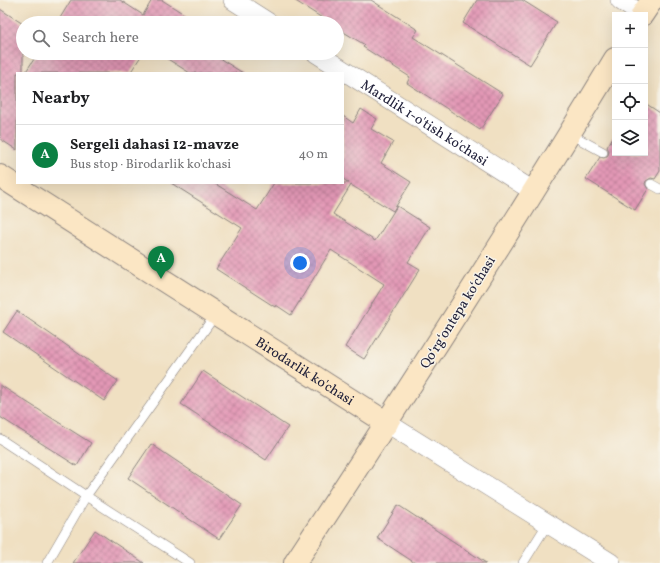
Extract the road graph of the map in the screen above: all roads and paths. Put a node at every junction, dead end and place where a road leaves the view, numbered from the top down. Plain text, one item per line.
1 (233, 0) edge
2 (620, 0) edge
3 (652, 0) edge
4 (638, 12) edge
5 (644, 12) edge
6 (258, 16) edge
7 (327, 60) edge
8 (612, 64) edge
9 (570, 134) junction
10 (603, 152) dead end
11 (0, 176) edge
12 (651, 184) dead end
13 (660, 189) edge
14 (533, 191) junction
15 (216, 314) junction
16 (387, 423) junction
17 (0, 440) edge
18 (86, 496) junction
19 (548, 523) junction
20 (47, 563) edge
21 (190, 563) edge
22 (296, 563) edge
23 (522, 563) edge
24 (611, 563) edge

1 - 6 street
2 - 4 street
3 - 5 street
7 - 14 street, Mardlik 1-o'tish ko'chasi
8 - 9 street, Qoʻrgʻontepa koʻchasi
9 - 10 lane
9 - 14 street, Qoʻrgʻontepa koʻchasi
11 - 15 street, Birodarlik ko'chasi
12 - 13 lane
14 - 16 street, Qoʻrgʻontepa koʻchasi
15 - 16 street, Birodarlik ko'chasi
15 - 18 lane
16 - 19 street, Birodarlik ko'chasi
16 - 22 street, Qoʻrgʻontepa koʻchasi
17 - 18 lane
18 - 20 lane
18 - 21 lane
19 - 23 lane
19 - 24 street, Birodarlik ko'chasi

